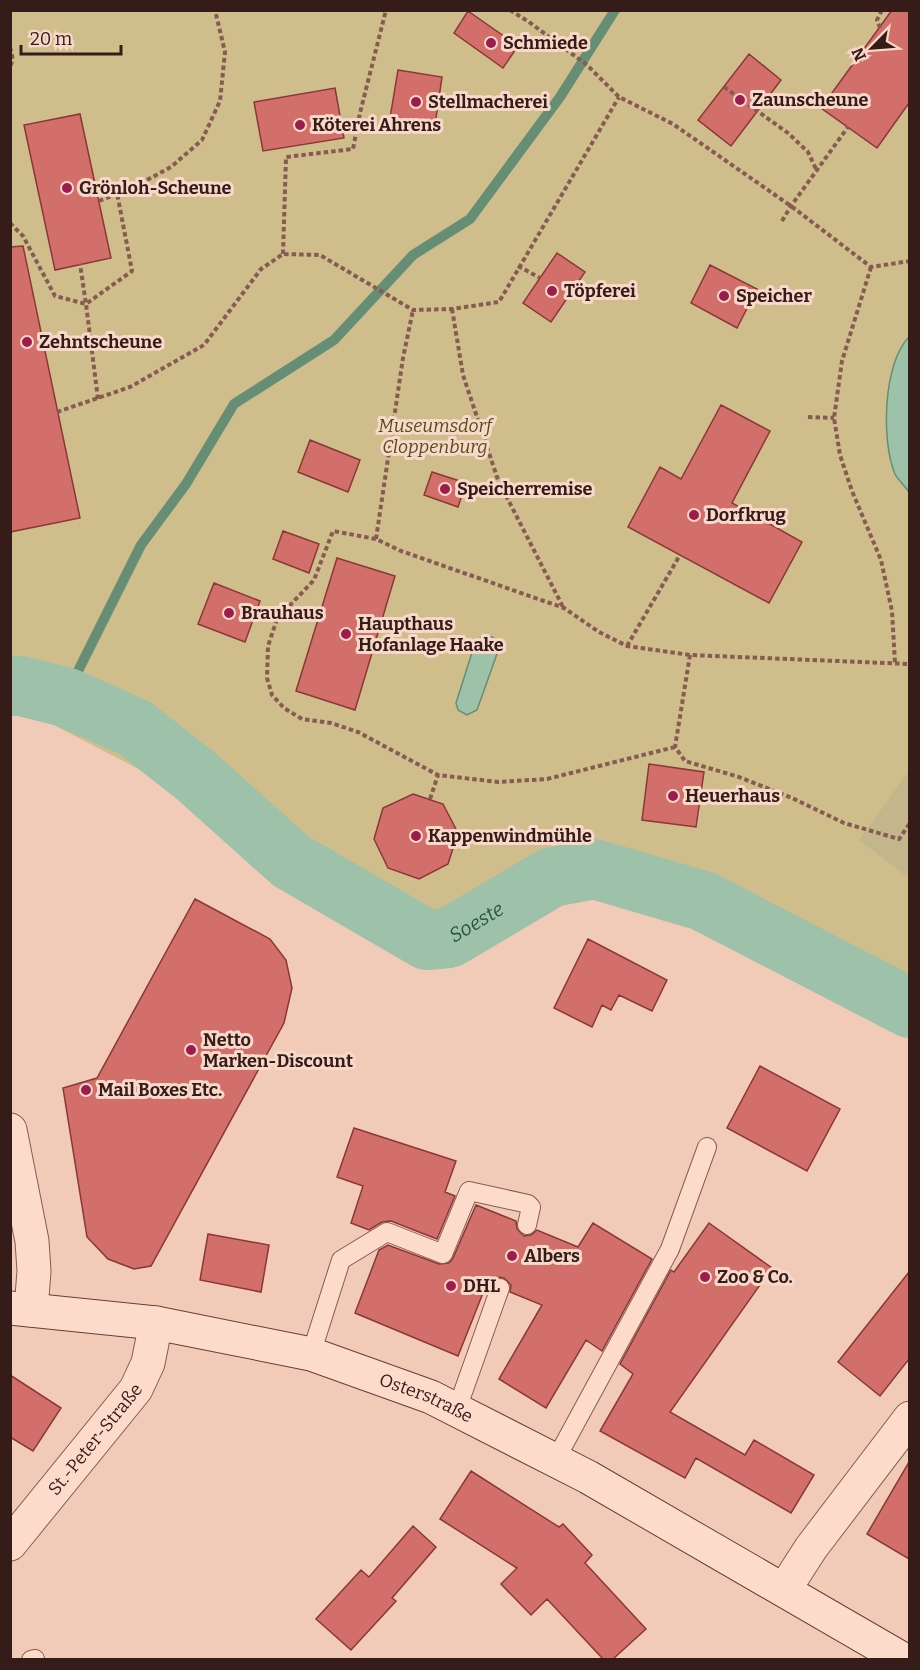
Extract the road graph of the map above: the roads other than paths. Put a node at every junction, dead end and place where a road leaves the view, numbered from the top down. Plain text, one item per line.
1 (10, 1130) edge
2 (707, 1148) dead end
3 (526, 1225) dead end
4 (500, 1288) dead end
5 (21, 1309) edge
6 (156, 1323) junction
7 (311, 1354) junction
8 (457, 1409) junction
9 (909, 1418) edge
10 (556, 1460) junction
11 (10, 1544) edge
12 (784, 1590) junction
13 (904, 1659) edge

1 - 5 street
2 - 10 lane
3 - 7 lane
4 - 8 lane
5 - 6 street, Osterstraße
6 - 7 street, Osterstraße
6 - 11 street, St.-Peter-Straße
7 - 8 street, Osterstraße
8 - 10 street, Osterstraße
9 - 12 street
10 - 12 street, Osterstraße
12 - 13 street, Osterstraße

